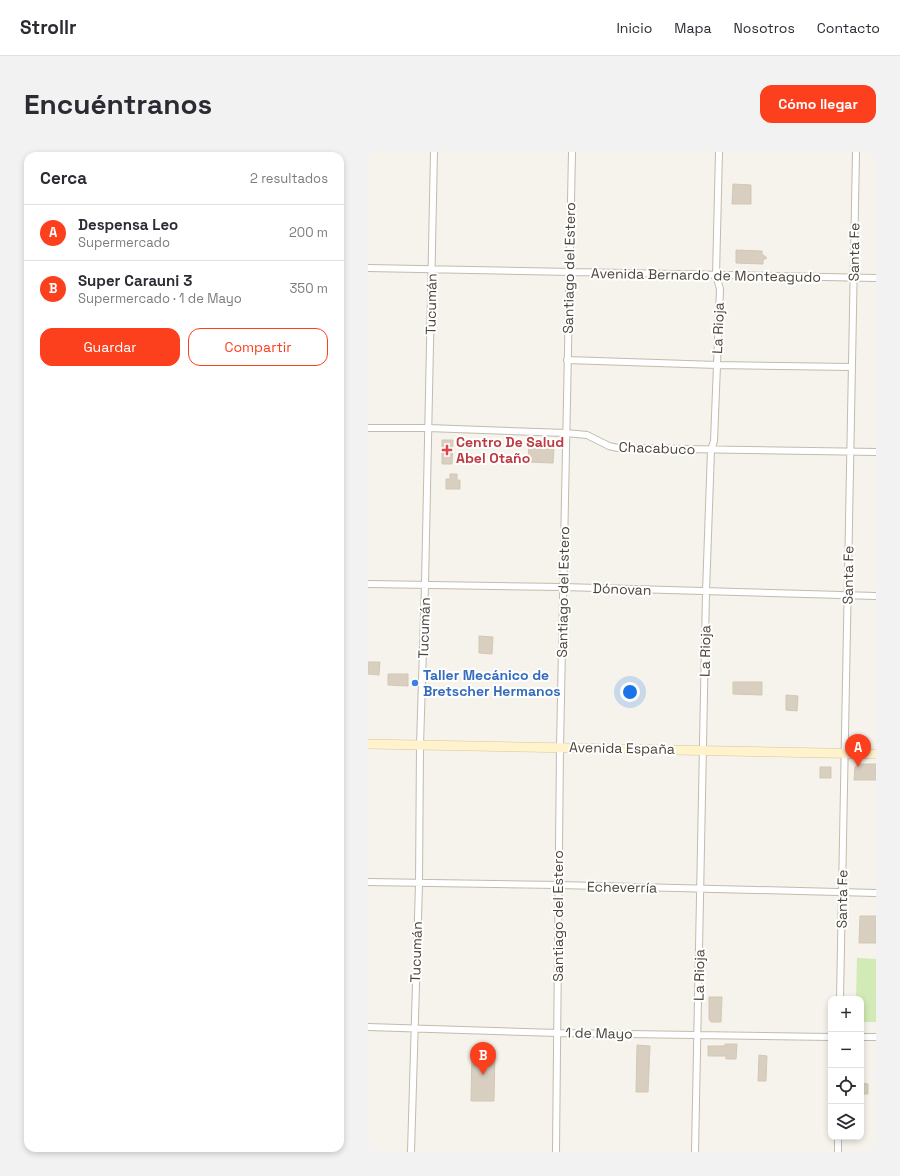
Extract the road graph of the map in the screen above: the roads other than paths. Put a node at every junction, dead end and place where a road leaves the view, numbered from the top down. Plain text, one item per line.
1 (434, 152) edge
2 (572, 152) edge
3 (719, 152) edge
4 (856, 152) edge
5 (368, 268) edge
6 (432, 269) junction
7 (569, 272) junction
8 (716, 275) junction
9 (854, 278) junction
10 (876, 278) edge
11 (567, 360) junction
12 (717, 365) junction
13 (852, 367) junction
14 (368, 428) edge
15 (428, 428) junction
16 (566, 433) junction
17 (711, 450) junction
18 (851, 452) junction
19 (876, 452) edge
20 (368, 584) edge
21 (425, 585) junction
22 (563, 588) junction
23 (706, 592) junction
24 (848, 596) junction
25 (876, 596) edge
26 (368, 744) edge
27 (420, 745) junction
28 (560, 747) junction
29 (703, 750) junction
30 (844, 753) junction
31 (876, 754) edge
32 (368, 882) edge
33 (419, 884) junction
34 (559, 885) junction
35 (700, 889) junction
36 (842, 892) junction
37 (876, 893) edge
38 (840, 996) edge
39 (368, 1027) edge
40 (414, 1029) junction
41 (558, 1032) junction
42 (698, 1034) junction
43 (828, 1037) edge
44 (864, 1037) edge
45 (876, 1037) edge
46 (838, 1140) edge
47 (411, 1152) edge
48 (556, 1152) edge
49 (695, 1152) edge
50 (838, 1152) edge

1 - 6 street, Tucumán
2 - 7 street, Santiago del Estero
3 - 8 street, La Rioja
4 - 9 street, Santa Fe
5 - 6 street, Avenida Bernardo de Monteagudo
6 - 7 street, Avenida Bernardo de Monteagudo
6 - 15 street, Tucumán
7 - 8 street, Avenida Bernardo de Monteagudo
7 - 11 street, Santiago del Estero
8 - 9 street, Avenida Bernardo de Monteagudo
8 - 12 street, La Rioja
9 - 10 street, Avenida Bernardo de Monteagudo
9 - 13 street, Santa Fe
11 - 12 street
11 - 16 street, Santiago del Estero
12 - 13 street
12 - 17 street, La Rioja
13 - 18 street, Santa Fe
14 - 15 street, Chacabuco
15 - 16 street, Chacabuco
15 - 21 street, Tucumán
16 - 17 street, Chacabuco
16 - 22 street, Santiago del Estero
17 - 18 street, Chacabuco
17 - 23 street, La Rioja
18 - 19 street, Chacabuco
18 - 24 street, Santa Fe
20 - 21 street, Dónovan
21 - 22 street, Dónovan
21 - 27 street, Tucumán
22 - 23 street, Dónovan
22 - 28 street, Santiago del Estero
23 - 24 street, Dónovan
23 - 29 street, La Rioja
24 - 25 street, Dónovan
24 - 30 street, Santa Fe
26 - 27 street, Avenida España
27 - 28 street, Avenida España
27 - 33 street, Tucumán
28 - 29 street, Avenida España
28 - 34 street, Santiago del Estero
29 - 30 street, Avenida España
29 - 35 street, La Rioja
30 - 31 street, Avenida España
30 - 36 street, Santa Fe
32 - 33 street, Echeverría
33 - 34 street, Echeverría
33 - 40 street, Tucumán
34 - 35 street, Echeverría
34 - 41 street, Santiago del Estero
35 - 36 street, Echeverría
35 - 42 street, La Rioja
36 - 37 street, Echeverría
36 - 38 street, Santa Fe
39 - 40 street, 1 de Mayo
40 - 41 street, 1 de Mayo
40 - 47 street, Tucumán
41 - 42 street, 1 de Mayo
41 - 48 street, Santiago del Estero
42 - 43 street, 1 de Mayo
42 - 49 street, La Rioja
44 - 45 street
46 - 50 street

